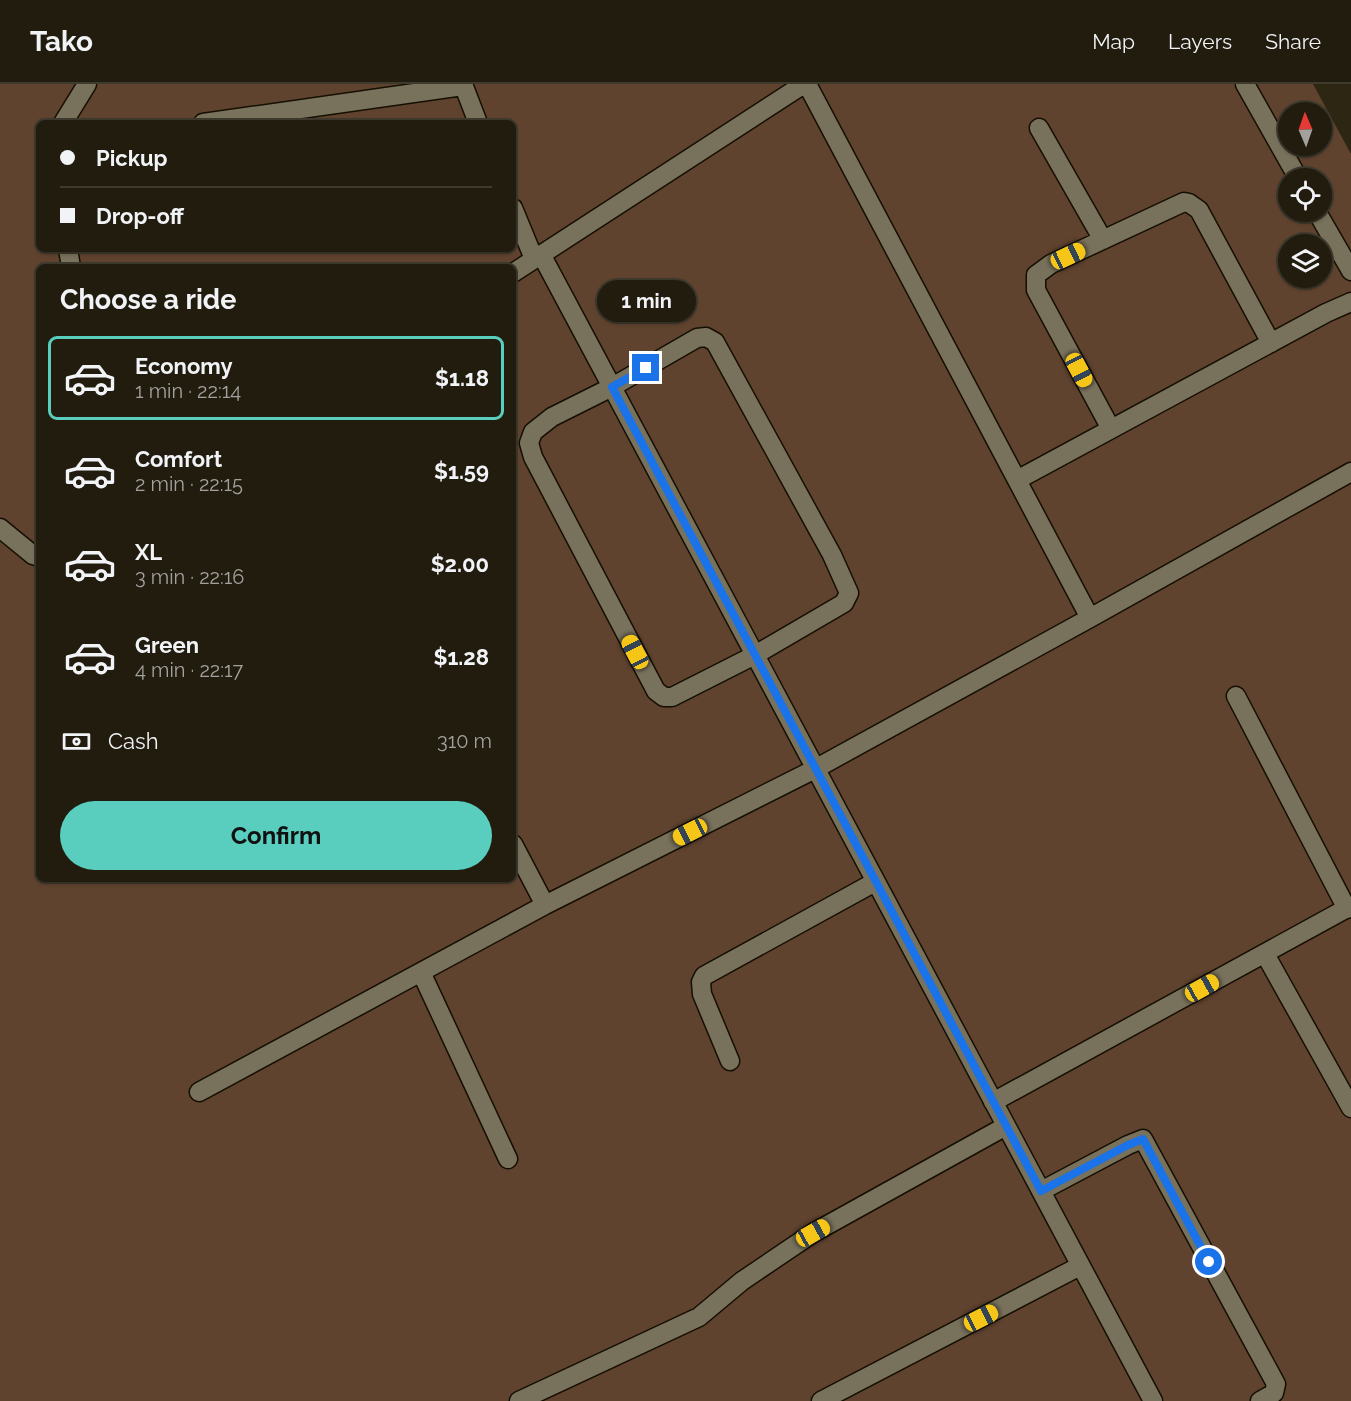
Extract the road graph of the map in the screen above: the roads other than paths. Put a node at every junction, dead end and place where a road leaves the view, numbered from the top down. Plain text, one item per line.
1 (87, 84) edge
2 (806, 84) edge
3 (1245, 84) edge
4 (463, 85) edge
5 (65, 120) edge
6 (224, 120) edge
7 (477, 120) edge
8 (1038, 128) dead end
9 (1292, 168) edge
10 (516, 214) edge
11 (1323, 222) edge
12 (1103, 240) junction
13 (538, 257) junction
14 (516, 271) edge
15 (1351, 272) edge
16 (1351, 302) edge
17 (1271, 343) junction
18 (612, 387) junction
19 (1111, 429) junction
20 (1351, 472) edge
21 (1017, 480) junction
22 (0, 528) edge
23 (36, 556) edge
24 (1090, 618) junction
25 (754, 655) junction
26 (1236, 696) dead end
27 (815, 769) junction
28 (516, 850) edge
29 (875, 882) junction
30 (545, 905) junction
31 (1349, 908) edge
32 (1265, 954) junction
33 (421, 972) junction
34 (730, 1061) dead end
35 (199, 1092) dead end
36 (993, 1102) junction
37 (1350, 1106) edge
38 (1006, 1126) junction
39 (508, 1159) dead end
40 (1041, 1191) junction
41 (1080, 1266) junction
42 (519, 1401) edge
43 (821, 1401) edge
44 (1153, 1401) edge
45 (1260, 1401) edge

1 - 5 street
2 - 13 street
2 - 21 street
3 - 9 street
4 - 6 street
4 - 7 street
8 - 12 street
10 - 13 street
11 - 15 street
12 - 17 street
12 - 19 street
13 - 14 street
13 - 18 street
16 - 17 street
17 - 19 street
18 - 25 street
18 - 25 street
18 - 25 street
19 - 21 street
20 - 24 street
21 - 24 street
22 - 23 street
24 - 27 street
25 - 27 street
26 - 31 street
27 - 29 street
27 - 30 street
28 - 30 street
29 - 34 street
29 - 36 street
30 - 33 street
31 - 32 street
32 - 36 street
32 - 37 street
33 - 35 street
33 - 39 street
36 - 38 street
38 - 40 street
38 - 42 street
40 - 41 street
40 - 45 street
41 - 43 street
41 - 44 street

